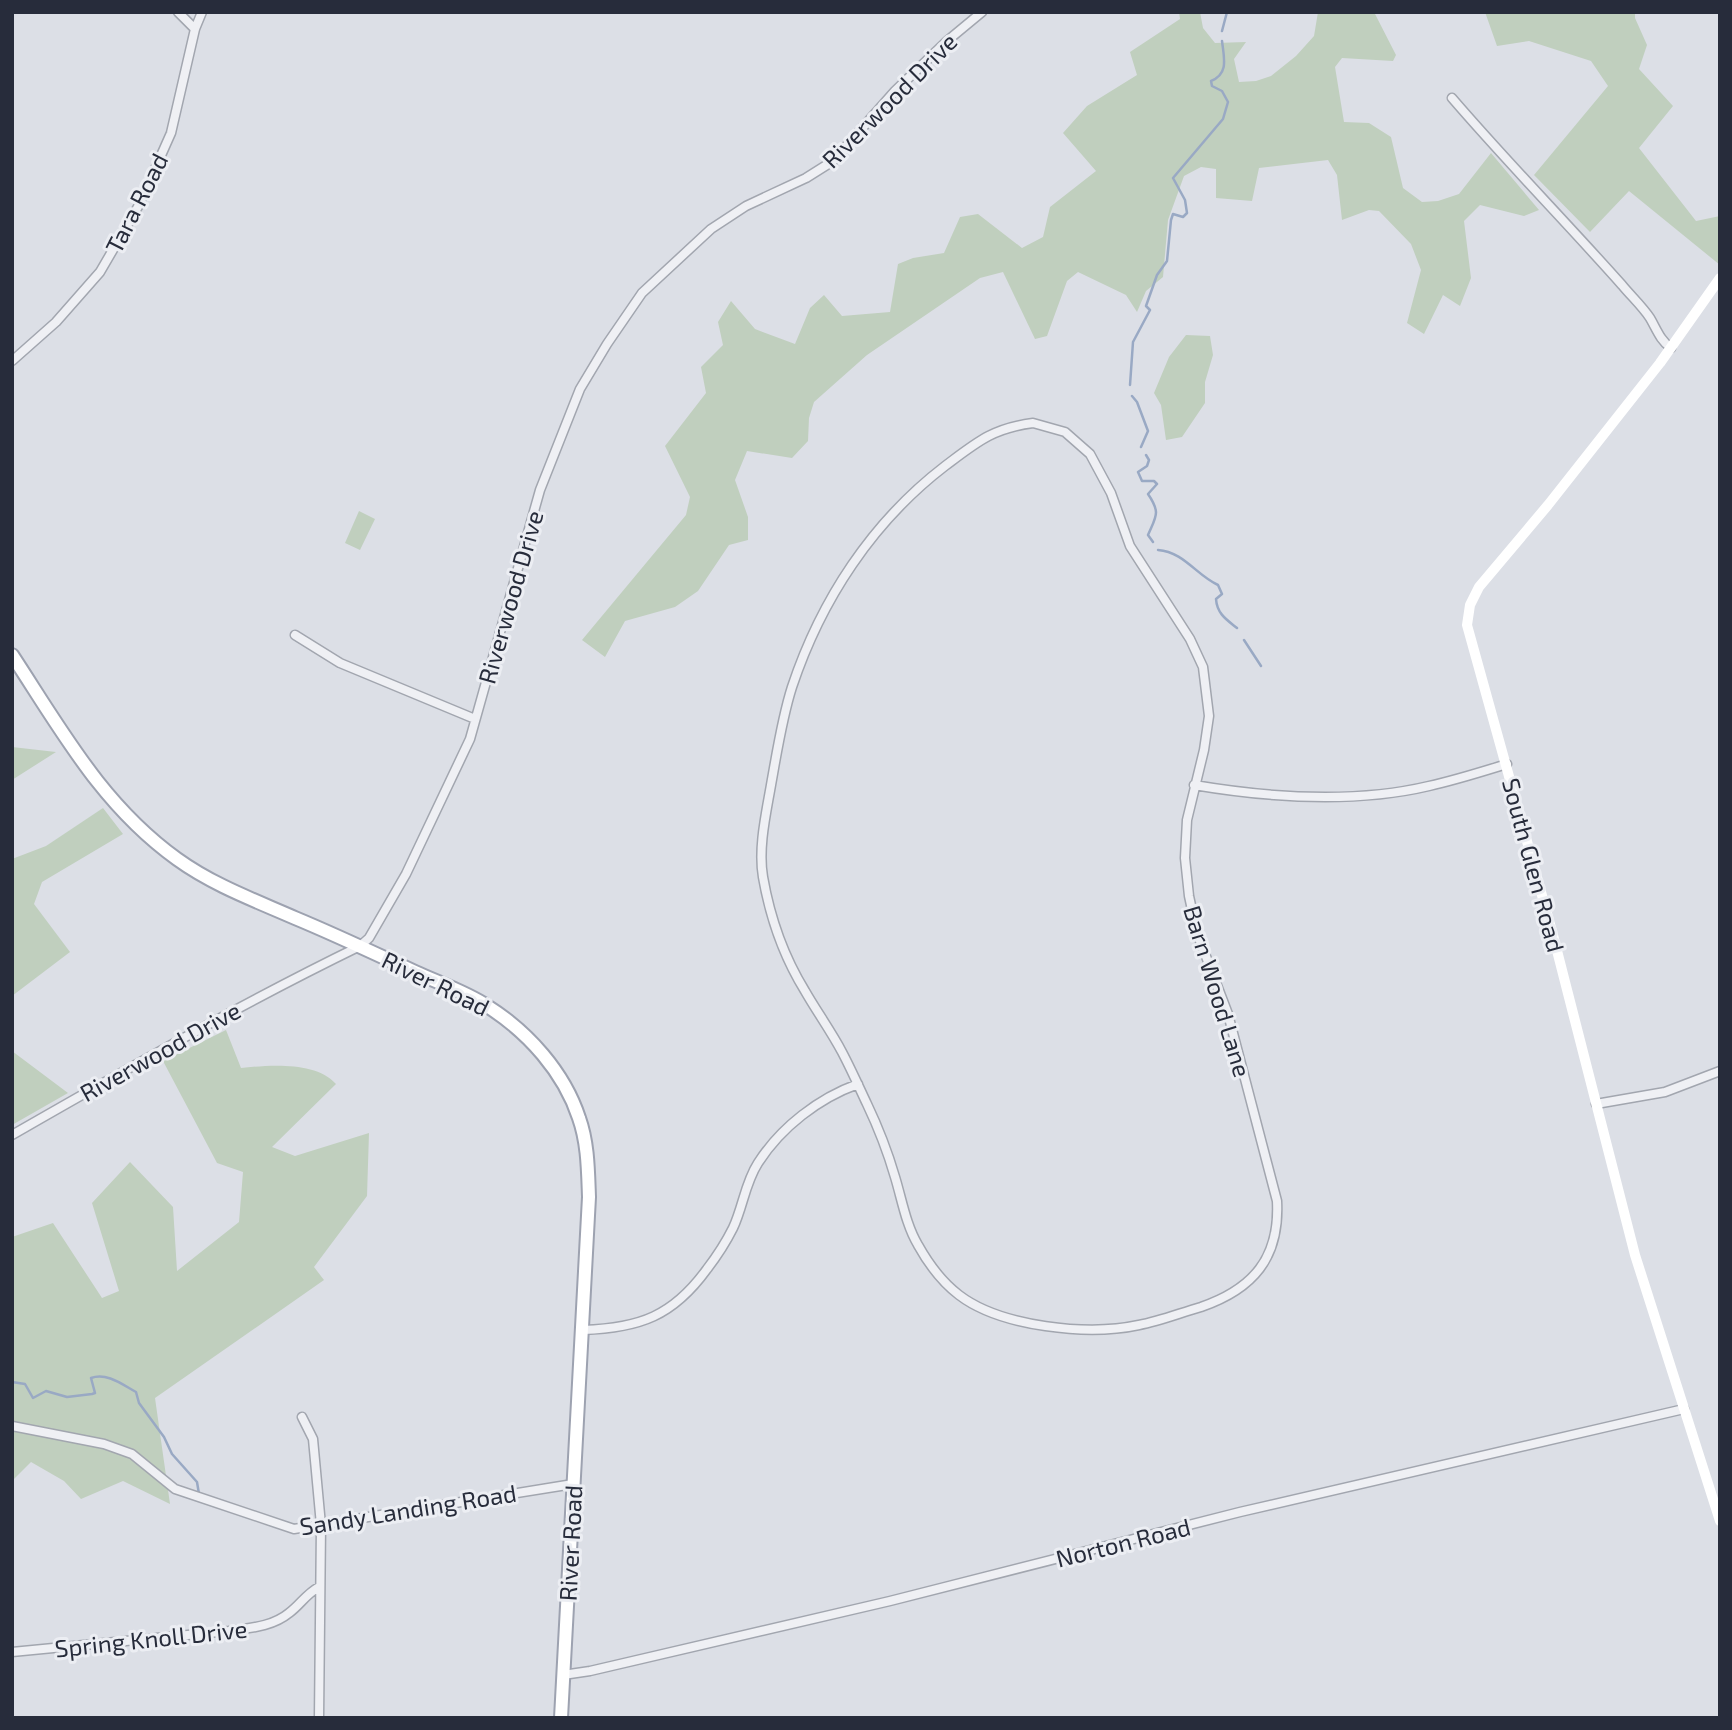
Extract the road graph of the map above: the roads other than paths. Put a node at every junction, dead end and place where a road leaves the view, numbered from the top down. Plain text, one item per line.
1 (178, 12) edge
2 (202, 12) edge
3 (982, 12) edge
4 (195, 29) junction
5 (1451, 98) dead end
6 (1720, 278) edge
7 (1671, 348) junction
8 (12, 361) edge
9 (295, 635) dead end
10 (12, 655) edge
11 (475, 719) junction
12 (1507, 764) junction
13 (1194, 785) junction
14 (360, 946) junction
15 (1720, 1071) edge
16 (858, 1084) junction
17 (1596, 1104) junction
18 (12, 1135) edge
19 (583, 1330) junction
20 (1684, 1409) junction
21 (303, 1417) dead end
22 (12, 1426) edge
23 (573, 1484) junction
24 (1720, 1521) edge
25 (321, 1525) junction
26 (318, 1587) junction
27 (12, 1652) edge
28 (563, 1675) junction
29 (318, 1718) edge
30 (561, 1718) edge

1 - 4 street
2 - 4 street, Tara Road
3 - 11 street, Riverwood Drive
4 - 8 street, Tara Road
5 - 7 street
6 - 7 main road, South Glen Road
7 - 12 main road, South Glen Road
9 - 11 street
10 - 14 main road, River Road
11 - 14 street, Riverwood Drive
12 - 13 street
12 - 17 main road, South Glen Road
13 - 16 street, Barn Wood Lane
13 - 16 street, Barn Wood Lane
14 - 18 street, Riverwood Drive
14 - 19 main road, River Road
15 - 17 street
16 - 19 street
17 - 20 main road, South Glen Road
19 - 23 main road, River Road
20 - 24 main road, South Glen Road
20 - 28 street, Norton Road
21 - 25 street
22 - 25 street, Sandy Landing Road
23 - 25 street, Sandy Landing Road
23 - 28 main road, River Road
25 - 26 street
26 - 27 street, Spring Knoll Drive
26 - 29 street
28 - 30 main road, River Road

